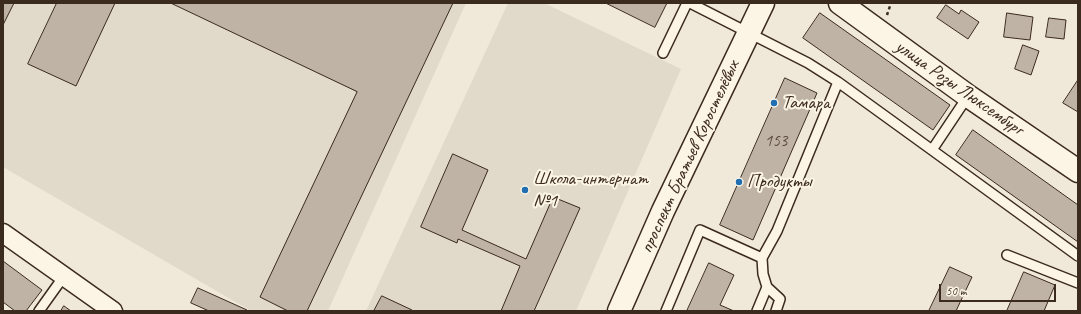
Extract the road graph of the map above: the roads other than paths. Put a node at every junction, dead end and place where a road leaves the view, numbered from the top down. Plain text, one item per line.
1 (689, 3) edge
2 (763, 3) edge
3 (840, 3) edge
4 (749, 33) junction
5 (663, 53) dead end
6 (838, 82) junction
7 (968, 96) junction
8 (932, 150) junction
9 (1078, 171) edge
10 (3, 234) edge
11 (1007, 255) dead end
12 (1078, 256) edge
13 (762, 258) junction
14 (64, 276) junction
15 (1078, 283) edge
16 (767, 287) junction
17 (39, 311) edge
18 (113, 311) edge
19 (619, 311) edge
20 (666, 311) edge
21 (757, 311) edge
22 (776, 311) edge

1 - 4 lane
1 - 5 lane
2 - 4 main road, проспект Братьев Коростелёвых
3 - 7 main road, улица Розы Люксембург
4 - 6 lane
4 - 19 main road, проспект Братьев Коростелёвых
6 - 8 lane
6 - 13 lane
7 - 8 lane
7 - 9 main road, улица Розы Люксембург
8 - 12 lane
10 - 14 street
11 - 15 lane
13 - 16 lane
13 - 20 lane
14 - 17 lane
14 - 18 street
16 - 21 lane
16 - 22 lane

